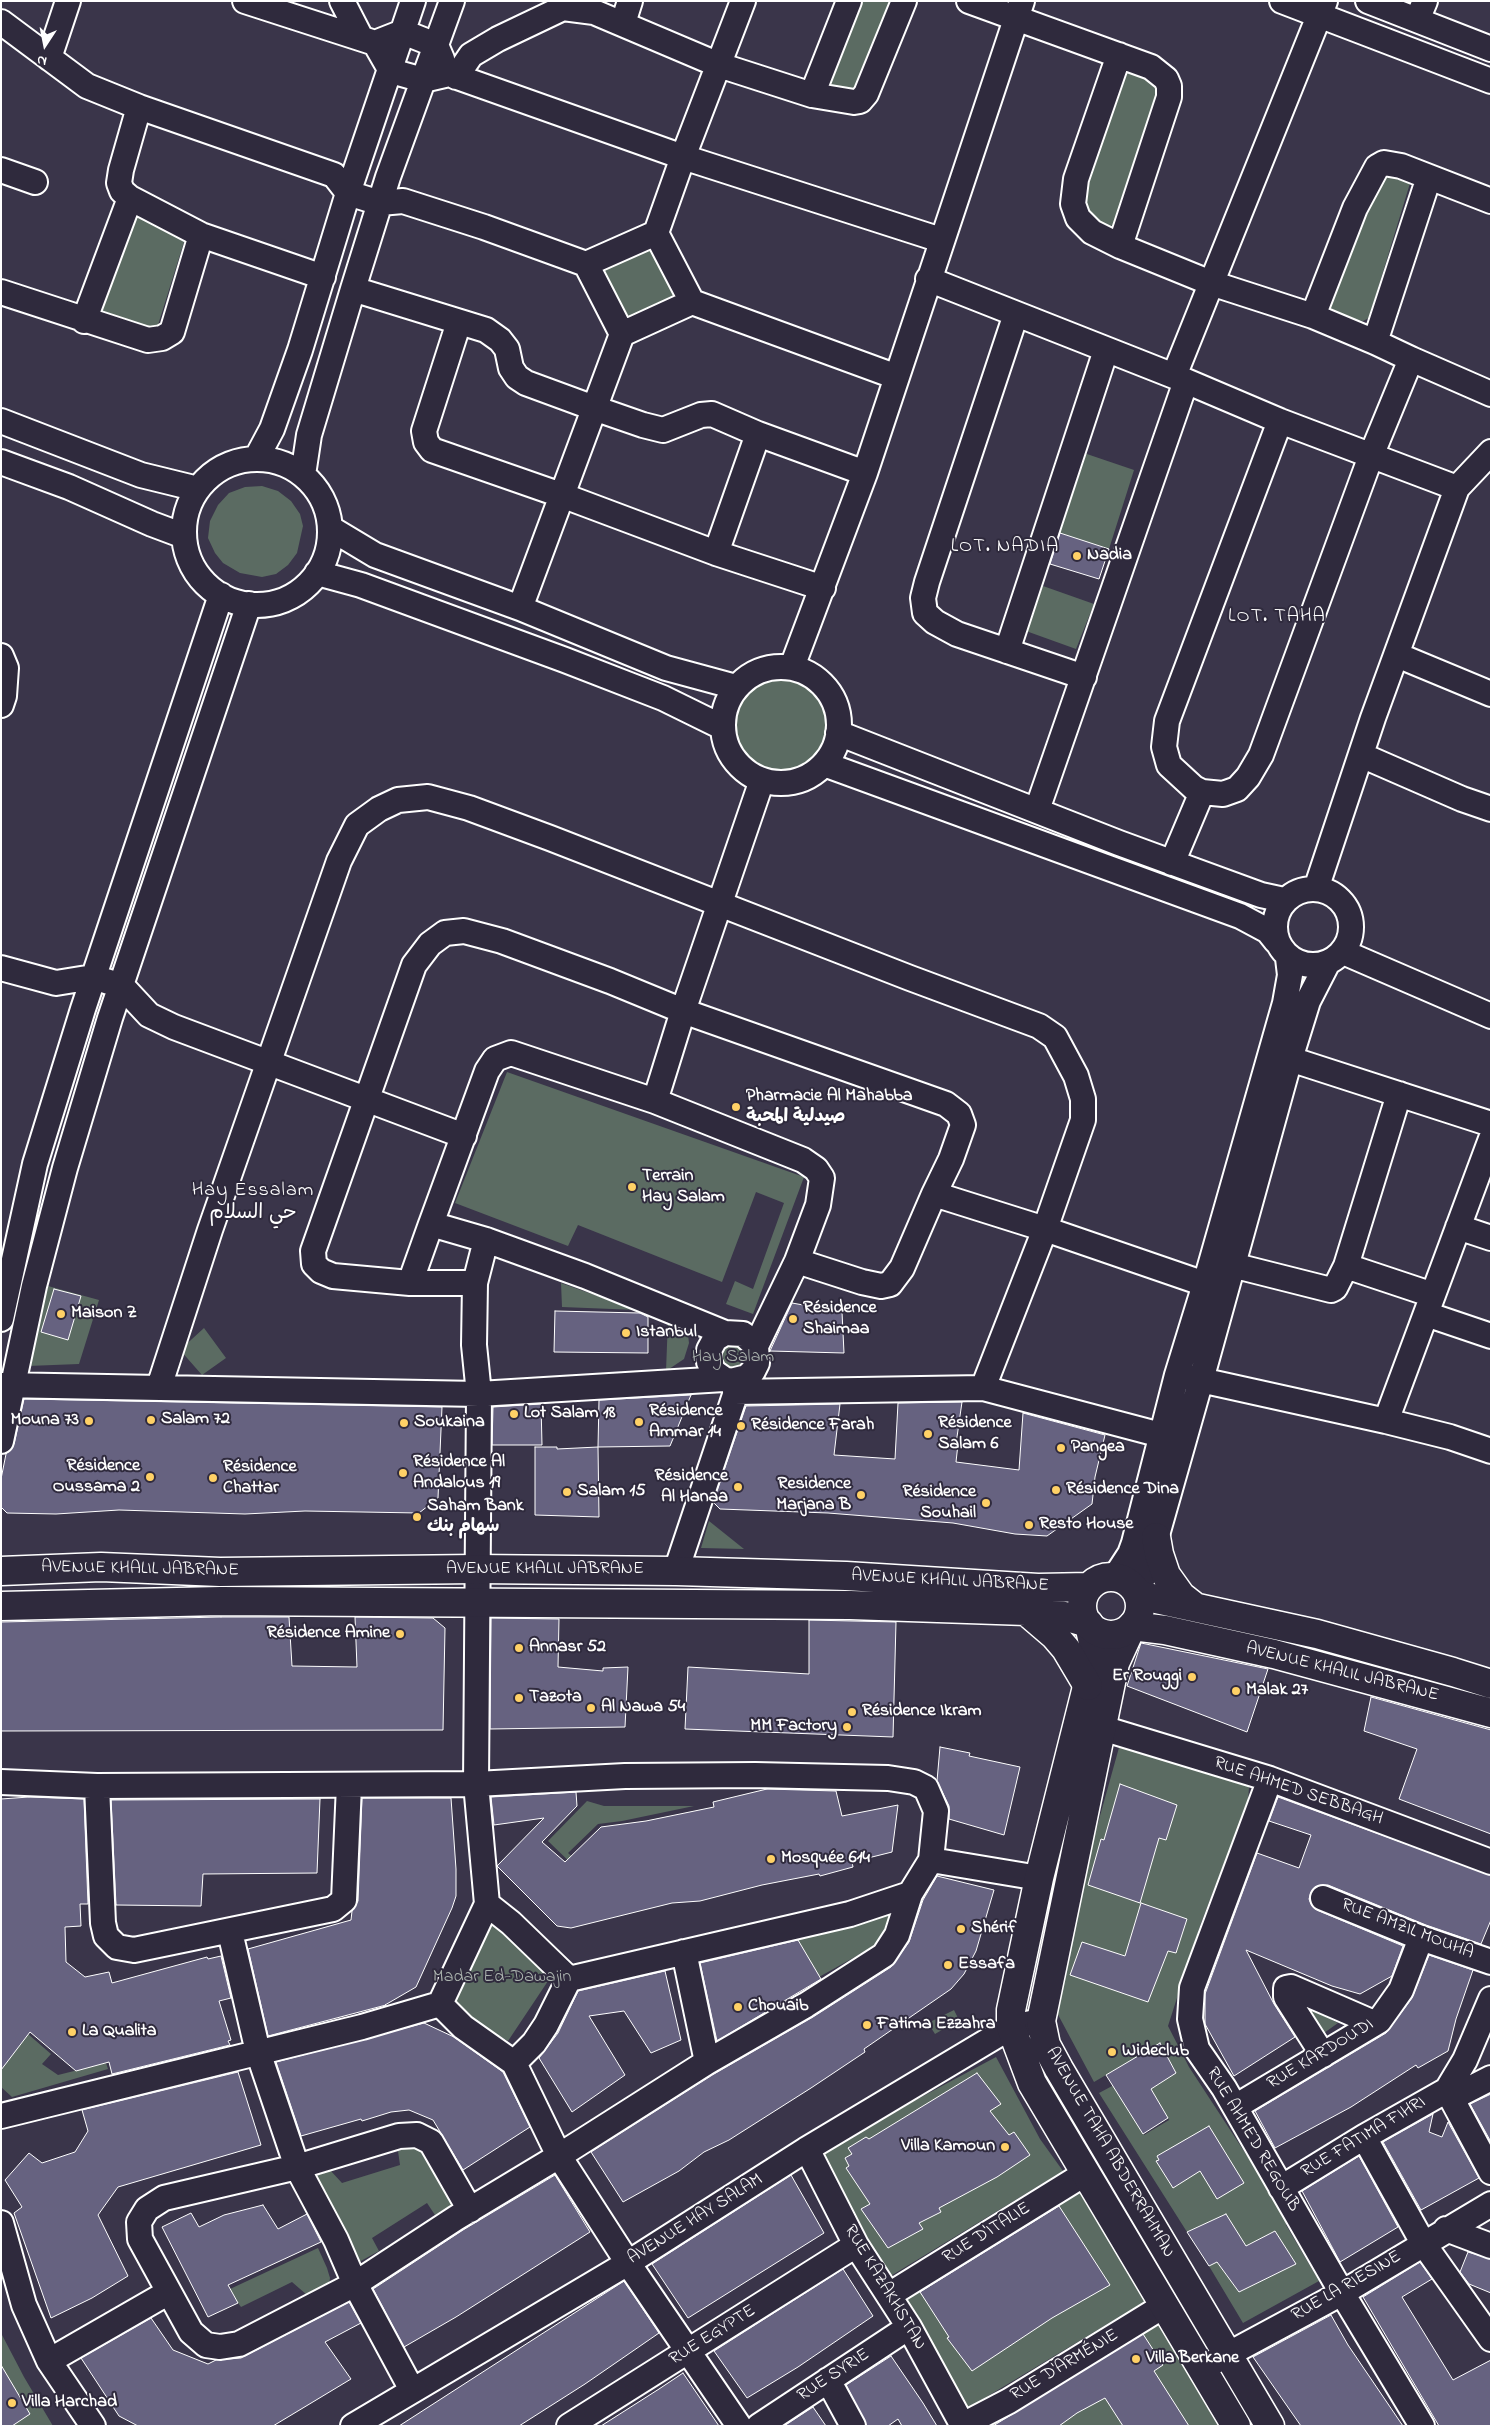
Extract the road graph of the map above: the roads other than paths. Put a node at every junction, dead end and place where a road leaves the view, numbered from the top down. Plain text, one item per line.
1 (68, 1) edge
2 (245, 1) edge
3 (342, 1) edge
4 (413, 1) edge
5 (452, 1) edge
6 (630, 1) edge
7 (743, 1) edge
8 (850, 1) edge
9 (904, 1) edge
10 (969, 1) edge
11 (1282, 1) edge
12 (1368, 1) edge
13 (566, 4) edge
14 (1321, 8) edge
15 (1019, 9) edge
16 (1421, 11) edge
17 (1, 22) edge
18 (623, 24) junction
19 (403, 32) junction
20 (368, 41) junction
21 (436, 45) junction
22 (1491, 50) edge
23 (1119, 55) junction
24 (49, 58) junction
25 (719, 65) junction
26 (391, 71) junction
27 (453, 75) junction
28 (423, 80) junction
29 (1491, 81) edge
30 (812, 95) junction
31 (139, 107) junction
32 (682, 157) junction
33 (357, 168) junction
34 (1, 170) edge
35 (388, 177) junction
36 (1429, 178) junction
37 (35, 182) dead end
38 (341, 184) junction
39 (130, 198) junction
40 (403, 201) junction
41 (1491, 201) edge
42 (380, 203) junction
43 (656, 232) junction
44 (201, 235) junction
45 (941, 240) junction
46 (1120, 246) junction
47 (586, 264) junction
48 (323, 277) junction
49 (928, 279) junction
50 (1211, 283) junction
51 (353, 288) junction
52 (1, 292) edge
53 (692, 302) junction
54 (1016, 314) junction
55 (1312, 316) junction
56 (84, 321) junction
57 (458, 322) junction
58 (622, 334) junction
59 (1376, 342) junction
60 (1106, 350) junction
61 (1411, 359) junction
62 (897, 377) junction
63 (1180, 379) junction
64 (1491, 394) edge
65 (594, 408) junction
66 (1, 421) edge
67 (1280, 421) junction
68 (758, 434) junction
69 (1491, 452) edge
70 (1372, 456) junction
71 (256, 459) junction
72 (1, 462) edge
73 (865, 473) junction
74 (302, 475) junction
75 (1457, 488) junction
76 (198, 489) junction
77 (564, 496) junction
78 (330, 528) junction
79 (184, 536) junction
80 (716, 552) junction
81 (317, 573) junction
82 (823, 588) junction
83 (221, 595) junction
84 (249, 604) junction
85 (520, 608) junction
86 (1007, 651) junction
87 (1397, 655) junction
88 (1, 656) edge
89 (792, 667) junction
90 (1084, 677) junction
91 (736, 687) junction
92 (1491, 694) edge
93 (1, 705) edge
94 (722, 727) junction
95 (838, 733) junction
96 (1361, 755) junction
97 (824, 764) junction
98 (762, 780) junction
99 (1202, 792) junction
100 (1491, 809) edge
101 (1037, 810) junction
102 (1172, 863) junction
103 (1316, 889) junction
104 (1284, 900) junction
105 (719, 904) junction
106 (1282, 949) junction
107 (1335, 958) junction
108 (1, 968) edge
109 (93, 977) junction
110 (56, 983) junction
111 (122, 986) junction
112 (82, 1009) junction
113 (682, 1011) junction
114 (149, 1015) junction
115 (1491, 1016) edge
116 (110, 1018) junction
117 (1290, 1059) junction
118 (269, 1064) junction
119 (1399, 1094) junction
120 (366, 1100) junction
121 (655, 1101) junction
122 (1491, 1124) edge
123 (464, 1136) junction
124 (1491, 1139) edge
125 (934, 1194) junction
126 (431, 1224) junction
127 (1458, 1227) junction
128 (1045, 1229) junction
129 (1491, 1238) edge
130 (486, 1240) junction
131 (797, 1261) junction
132 (1232, 1265) junction
133 (1346, 1266) junction
134 (410, 1283) junction
135 (475, 1283) junction
136 (1205, 1284) junction
137 (1430, 1304) junction
138 (1, 1319) edge
139 (725, 1333) junction
140 (1491, 1336) edge
141 (756, 1346) junction
142 (1177, 1375) junction
143 (1201, 1380) junction
144 (733, 1384) junction
145 (7, 1385) edge
146 (159, 1387) junction
147 (983, 1388) junction
148 (479, 1394) junction
149 (1386, 1421) junction
150 (1161, 1435) junction
151 (1, 1441) edge
152 (1491, 1451) edge
153 (1156, 1537) junction
154 (476, 1569) junction
155 (1, 1571) edge
156 (676, 1571) junction
157 (1115, 1577) junction
158 (1089, 1587) junction
159 (1138, 1594) junction
160 (476, 1602) junction
161 (1, 1606) edge
162 (1194, 1607) junction
163 (1026, 1611) junction
164 (1088, 1624) junction
165 (1132, 1626) junction
166 (1491, 1684) edge
167 (1088, 1686) junction
168 (1491, 1713) edge
169 (1102, 1728) junction
170 (1270, 1779) junction
171 (1, 1782) edge
172 (476, 1784) junction
173 (349, 1785) junction
174 (97, 1786) junction
175 (932, 1860) junction
176 (1491, 1862) edge
177 (1039, 1878) junction
178 (910, 1894) junction
179 (1323, 1898) dead end
180 (487, 1904) junction
181 (230, 1932) junction
182 (1421, 1938) junction
183 (684, 1952) junction
184 (1491, 1962) edge
185 (568, 1979) junction
186 (1491, 2000) edge
187 (440, 2004) junction
188 (1041, 2021) junction
189 (1374, 2023) junction
190 (1011, 2027) junction
191 (258, 2052) junction
192 (1323, 2055) junction
193 (707, 2062) junction
194 (514, 2063) junction
195 (1491, 2078) edge
196 (1450, 2094) junction
197 (1234, 2107) junction
198 (1, 2116) edge
199 (1364, 2137) junction
200 (807, 2149) junction
201 (559, 2156) junction
202 (297, 2167) junction
203 (1491, 2172) edge
204 (1086, 2173) junction
205 (1281, 2188) junction
206 (1491, 2204) edge
207 (470, 2210) junction
208 (1, 2223) edge
209 (1446, 2230) junction
210 (1423, 2242) junction
211 (856, 2245) junction
212 (1491, 2246) edge
213 (628, 2264) junction
214 (355, 2284) junction
215 (169, 2292) junction
216 (1342, 2293) junction
217 (888, 2295) junction
218 (1165, 2305) junction
219 (909, 2327) junction
220 (1491, 2339) edge
221 (690, 2351) junction
222 (1226, 2354) junction
223 (49, 2362) junction
224 (1201, 2369) junction
225 (828, 2380) junction
226 (412, 2390) junction
227 (963, 2425) edge
228 (93, 2426) edge
229 (353, 2426) edge
230 (569, 2426) edge
231 (739, 2426) edge
232 (759, 2426) edge
233 (853, 2426) edge
234 (1236, 2426) edge
235 (1270, 2426) edge
236 (1422, 2426) edge

1 - 24 street
2 - 20 street
3 - 20 street
4 - 19 street
5 - 21 street
6 - 18 street
7 - 25 street
8 - 30 street
9 - 30 street
10 - 15 street
11 - 14 street
12 - 16 street
13 - 18 street
13 - 27 street
14 - 29 street
14 - 50 street
15 - 23 street
15 - 45 street
16 - 22 street
17 - 24 street
18 - 25 street
19 - 20 street
19 - 21 street
19 - 26 street
20 - 26 street
21 - 27 street
21 - 28 street
23 - 46 street
23 - 46 street
24 - 31 street
25 - 30 street
25 - 32 street
26 - 28 street
26 - 33 street
27 - 28 street
27 - 32 street
28 - 35 street
31 - 38 street
31 - 39 street
32 - 43 street
32 - 45 street
33 - 35 street
33 - 38 street
34 - 37 street
35 - 40 street
35 - 42 street
36 - 41 street
36 - 55 street
36 - 59 street
38 - 42 street
38 - 48 street
39 - 44 street
39 - 56 street
40 - 42 street
40 - 47 street
42 - 51 street
43 - 47 street
43 - 53 street
44 - 48 street
44 - 56 street
45 - 49 street
46 - 50 street
47 - 58 street
48 - 71 street
49 - 54 street
49 - 62 street
50 - 55 street
50 - 63 street
51 - 57 street
51 - 74 street
52 - 56 street
53 - 58 street
53 - 62 street
54 - 60 street
54 - 86 street
55 - 59 street
57 - 65 street
57 - 77 street
58 - 65 street
59 - 61 street
60 - 63 street
60 - 86 street
61 - 64 street
61 - 70 street
62 - 73 street
63 - 67 street
63 - 90 street
65 - 68 street
65 - 77 street
66 - 76 street
67 - 70 street
67 - 99 street
68 - 73 street
68 - 80 street
69 - 75 street
70 - 75 street
70 - 99 street
71 - 74 street
71 - 76 street
72 - 79 street
73 - 82 street
74 - 78 street
75 - 87 street
76 - 79 street
77 - 80 street
77 - 85 street
78 - 81 street
78 - 85 street
79 - 83 street
80 - 82 street
81 - 84 street
81 - 94 street
82 - 89 street
83 - 84 street
83 - 109 street
84 - 111 street
85 - 91 street
86 - 90 street
87 - 92 street
87 - 96 street
88 - 93 street
89 - 91 street
89 - 95 street
90 - 101 street
91 - 94 street
94 - 98 street
95 - 97 street
95 - 101 street
96 - 100 street
96 - 103 street
97 - 98 street
97 - 106 street
98 - 105 street
99 - 102 street
101 - 102 street
102 - 104 street
103 - 104 street
103 - 107 street
104 - 106 street
105 - 113 street
105 - 118 street
105 - 128 street
106 - 107 street
106 - 136 street
107 - 115 street
107 - 117 street
108 - 110 street
109 - 110 street
109 - 111 street
109 - 112 street
110 - 112 street
111 - 114 street
111 - 116 street
112 - 116 street
112 - 138 street
113 - 120 street
113 - 121 street
113 - 125 street
114 - 116 street
114 - 118 street
116 - 145 street
117 - 119 street
117 - 132 street
118 - 120 street
118 - 146 street
119 - 122 street
119 - 133 street
120 - 123 street
120 - 134 street
121 - 123 street
121 - 131 street
123 - 126 street
124 - 127 street
125 - 128 street
125 - 131 street
126 - 130 street
126 - 134 street
127 - 129 street
127 - 137 street
128 - 136 street
128 - 147 street
130 - 135 street
130 - 139 street
131 - 141 street
132 - 133 street
132 - 143 street
133 - 137 street
134 - 135 street
135 - 148 street
136 - 142 street
137 - 140 street
137 - 149 street
139 - 141 street
139 - 144 street
141 - 144 street
142 - 143 street
142 - 150 street
143 - 149 street
143 - 153 street
144 - 147 street
144 - 148 street
144 - 156 street
145 - 146 street
145 - 151 street
146 - 148 street
147 - 150 street
148 - 154 street
149 - 152 street
150 - 157 street
153 - 159 street
153 - 162 main road
154 - 155 main road, AVENUE KHALIL JABRANE
154 - 156 main road, AVENUE KHALIL JABRANE
154 - 160 street
156 - 158 main road, AVENUE KHALIL JABRANE
157 - 158 main road
157 - 159 main road
158 - 164 main road
159 - 162 main road, AVENUE KHALIL JABRANE
159 - 165 main road
160 - 161 main road, AVENUE KHALIL JABRANE
160 - 163 main road, AVENUE KHALIL JABRANE
160 - 172 street
162 - 166 main road, AVENUE KHALIL JABRANE
163 - 164 main road, AVENUE KHALIL JABRANE
163 - 167 main road
164 - 165 main road
164 - 167 main road, AVENUE TAHA ABDERRAHMAN
165 - 168 main road, AVENUE KHALIL JABRANE
165 - 169 main road, AVENUE TAHA ABDERRAHMAN
167 - 177 main road, AVENUE TAHA ABDERRAHMAN
169 - 170 street, RUE AHMED SEBBAGH
169 - 188 main road, AVENUE TAHA ABDERRAHMAN
170 - 176 street, RUE AHMED SEBBAGH
170 - 197 street, RUE AHMED REGOUB
171 - 174 street
172 - 173 street
172 - 175 street
172 - 180 street
173 - 174 street
173 - 181 street
174 - 181 street
175 - 177 street
175 - 178 street
177 - 190 main road, AVENUE TAHA ABDERRAHMAN
178 - 183 street
178 - 193 street
179 - 182 street, RUE AMZIL MOUHA
180 - 185 street
180 - 187 street
181 - 191 street
182 - 184 street, RUE AMZIL MOUHA
182 - 189 street, RUE KARDOUDI
183 - 185 street
183 - 193 street
185 - 194 street
186 - 196 street
187 - 191 street
187 - 194 street
188 - 190 street, AVENUE HAY SALAM
188 - 222 main road, AVENUE TAHA ABDERRAHMAN
189 - 192 street, RUE KARDOUDI
189 - 192 street
190 - 200 street, AVENUE HAY SALAM
190 - 204 main road, AVENUE TAHA ABDERRAHMAN
191 - 198 street
191 - 202 street
192 - 197 street, RUE KARDOUDI
193 - 201 street
194 - 201 street
195 - 196 street, RUE FATIMA FIHRI
196 - 199 street, RUE FATIMA FIHRI
196 - 203 street
197 - 205 street, RUE AHMED REGOUB
199 - 205 street, RUE FATIMA FIHRI
199 - 210 street
200 - 211 street, RUE KAZAKHSTAN
200 - 213 street, AVENUE HAY SALAM
201 - 207 street
201 - 213 street
202 - 207 street
202 - 214 street
202 - 215 street
204 - 217 street, RUE D'ITALIE
204 - 218 main road, AVENUE TAHA ABDERRAHMAN
205 - 216 street, RUE AHMED REGOUB
206 - 209 street, RUE LA RIESINE
207 - 214 street
208 - 223 street
209 - 210 street, RUE LA RIESINE
209 - 212 street
210 - 216 street, RUE LA RIESINE
210 - 220 street
211 - 217 street, RUE KAZAKHSTAN
211 - 221 street, RUE EGYPTE
213 - 221 street
213 - 226 street, AVENUE HAY SALAM
214 - 215 street
214 - 226 street
215 - 223 street
216 - 222 street, RUE LA RIESINE
216 - 236 street, RUE AHMED REGOUB
217 - 219 street, RUE KAZAKHSTAN
218 - 224 main road, AVENUE TAHA ABDERRAHMAN
218 - 227 street, RUE D'ARMÉNIE
219 - 225 street, RUE SYRIE
219 - 227 street, RUE KAZAKHSTAN
221 - 230 street, RUE EGYPTE
221 - 231 street
222 - 224 street, RUE LA RIESINE
222 - 235 main road, AVENUE TAHA ABDERRAHMAN
223 - 228 street
224 - 234 main road, AVENUE TAHA ABDERRAHMAN
225 - 232 street, RUE SYRIE
225 - 233 street
226 - 229 street, AVENUE HAY SALAM

